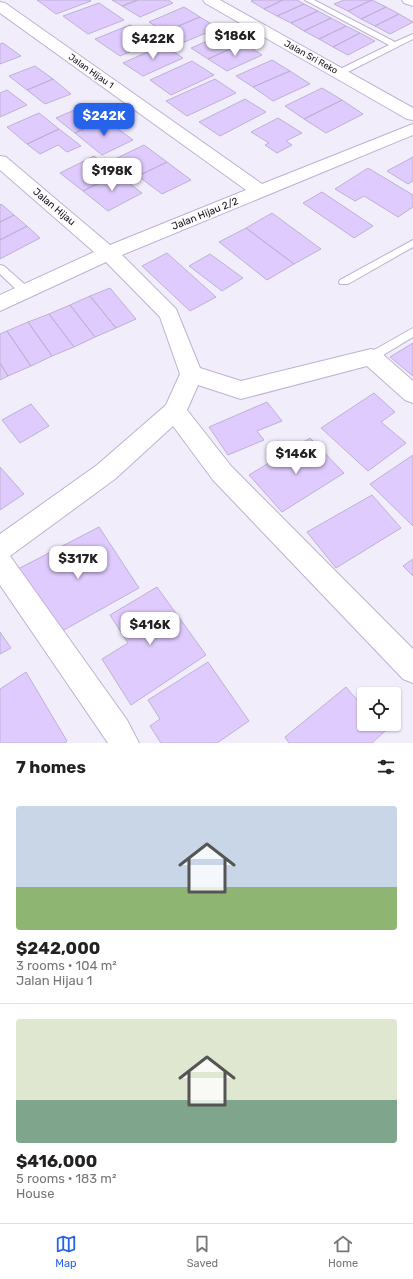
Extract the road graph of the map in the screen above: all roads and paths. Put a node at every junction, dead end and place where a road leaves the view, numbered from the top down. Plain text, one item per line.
1 (210, 0) edge
2 (309, 0) edge
3 (409, 0) edge
4 (413, 2) edge
5 (0, 6) edge
6 (413, 36) edge
7 (394, 45) junction
8 (339, 73) junction
9 (413, 115) edge
10 (413, 129) edge
11 (0, 161) edge
12 (260, 191) junction
13 (413, 243) edge
14 (108, 253) junction
15 (0, 268) edge
16 (344, 282) dead end
17 (26, 292) junction
18 (0, 304) edge
19 (413, 332) edge
20 (371, 357) junction
21 (191, 374) junction
22 (413, 394) edge
23 (175, 411) junction
24 (0, 548) edge
25 (0, 563) edge
26 (413, 669) edge
27 (124, 743) edge

1 - 8 street, Jalan Sri Reko
2 - 7 lane
3 - 4 street
5 - 12 street, Jalan Hijau 1
6 - 7 lane
7 - 8 lane
8 - 9 street, Jalan Sri Reko
10 - 12 street, Jalan Hijau 2/2
11 - 14 street, Jalan Hijau
12 - 14 street, Jalan Hijau 2/2
13 - 16 lane
14 - 17 street, Jalan Hijau 2/2
14 - 21 street, Jalan Hijau
15 - 17 lane
17 - 18 street, Jalan Hijau 2/2
19 - 20 lane
20 - 21 street
20 - 22 street
21 - 23 street
23 - 24 street
23 - 26 street
25 - 27 street

